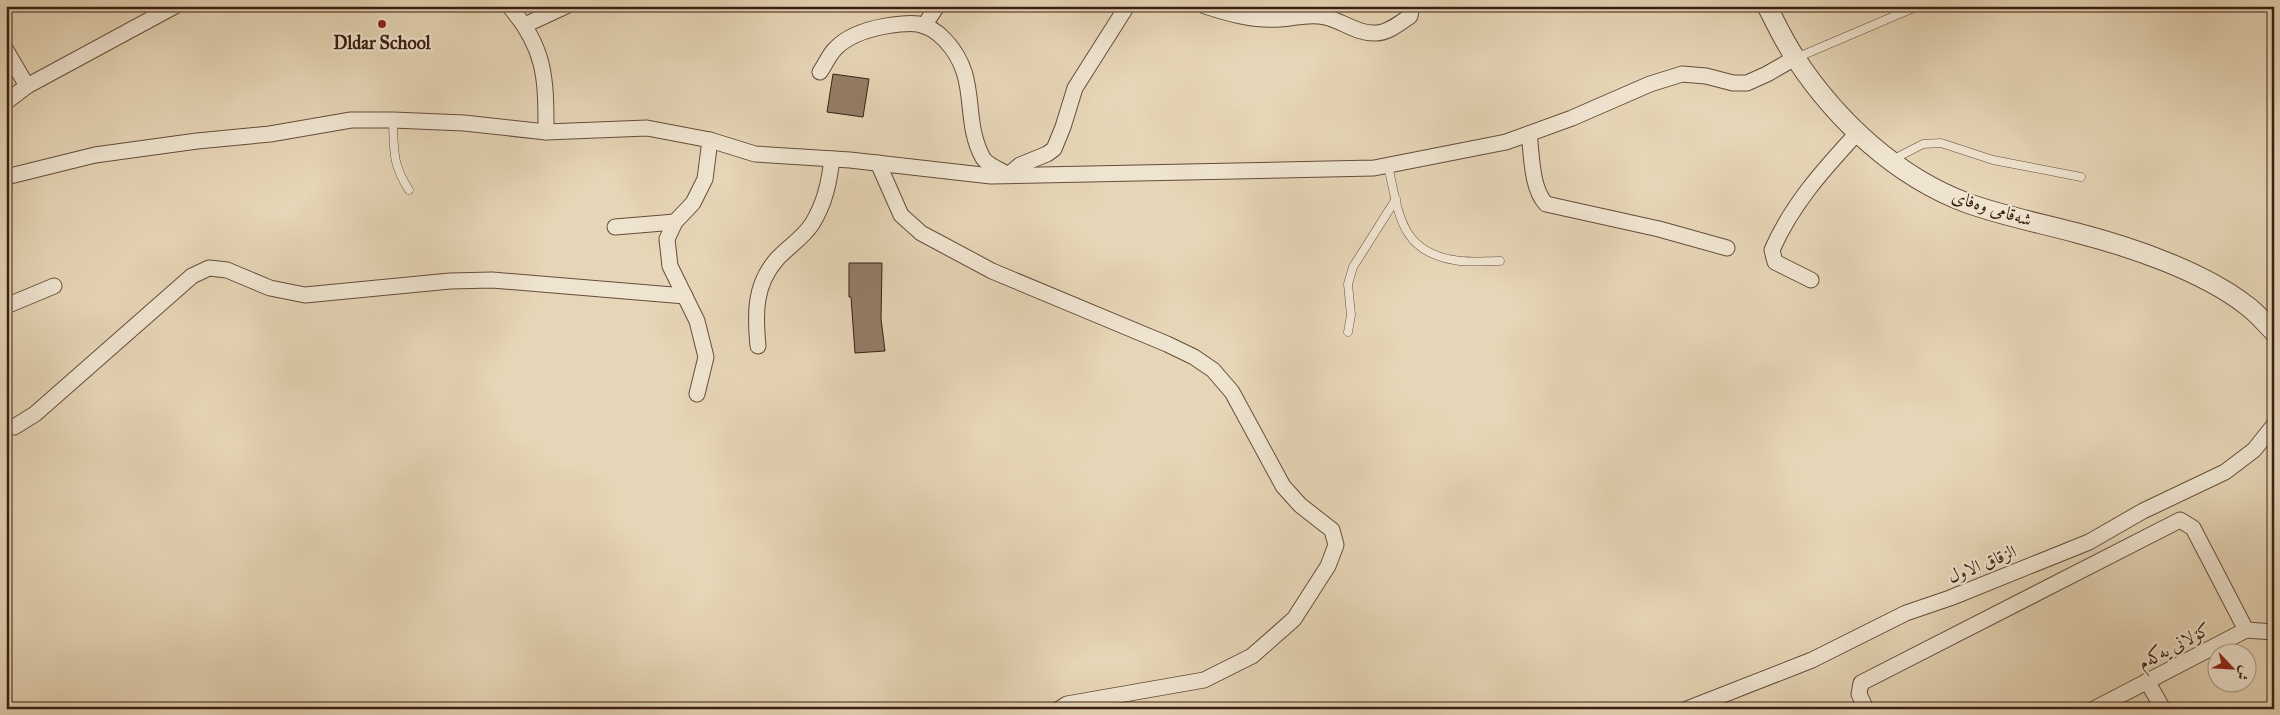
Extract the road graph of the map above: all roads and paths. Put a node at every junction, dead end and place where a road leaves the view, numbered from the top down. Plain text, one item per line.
1 (175, 6) edge
2 (509, 6) edge
3 (566, 6) edge
4 (937, 6) edge
5 (1127, 6) edge
6 (1205, 6) edge
7 (1412, 6) edge
8 (1767, 6) edge
9 (1918, 6) edge
10 (525, 24) junction
11 (924, 26) junction
12 (6, 50) edge
13 (1795, 58) junction
14 (820, 72) dead end
15 (27, 86) junction
16 (6, 102) edge
17 (393, 120) junction
18 (546, 132) junction
19 (1858, 132) junction
20 (1529, 134) junction
21 (710, 140) junction
22 (832, 159) junction
23 (1892, 160) junction
24 (878, 163) junction
25 (1388, 166) junction
26 (1008, 175) junction
27 (6, 177) edge
28 (2081, 177) dead end
29 (409, 190) dead end
30 (1396, 199) junction
31 (674, 222) junction
32 (615, 227) dead end
33 (1728, 248) dead end
34 (1500, 261) dead end
35 (1811, 280) dead end
36 (54, 286) dead end
37 (685, 296) junction
38 (6, 306) edge
39 (1348, 332) dead end
40 (2274, 332) edge
41 (758, 346) dead end
42 (697, 394) dead end
43 (2274, 425) edge
44 (6, 426) edge
45 (2246, 630) junction
46 (2274, 632) edge
47 (2147, 682) junction
48 (1059, 709) edge
49 (1687, 709) edge
50 (1866, 709) edge
51 (2094, 709) edge
52 (2163, 709) edge

1 - 15 street
2 - 10 street
3 - 10 street
4 - 11 street
5 - 26 street
6 - 7 street
8 - 13 street, شەقامی وەفای
9 - 13 lane
10 - 18 street
11 - 14 street
11 - 26 street
12 - 15 street
13 - 19 street, شەقامی وەفای
13 - 20 street
15 - 16 street
17 - 18 street
17 - 27 street
17 - 29 lane
18 - 21 street
19 - 23 street, شەقامی وەفای
19 - 35 street
20 - 25 street
20 - 33 street
21 - 22 street
21 - 31 street
22 - 24 street
22 - 41 street
23 - 28 lane
23 - 40 street, شەقامی وەفای
24 - 26 street
24 - 48 street
25 - 26 street
25 - 30 lane
30 - 34 lane
30 - 39 lane
31 - 32 street
31 - 37 street
36 - 38 street
37 - 42 street
37 - 44 street
43 - 49 street, الزقاق الاول
45 - 46 street
45 - 47 street, کۆلانی یەکەم
45 - 50 street
47 - 51 street, کۆلانی یەکەم
47 - 52 street

